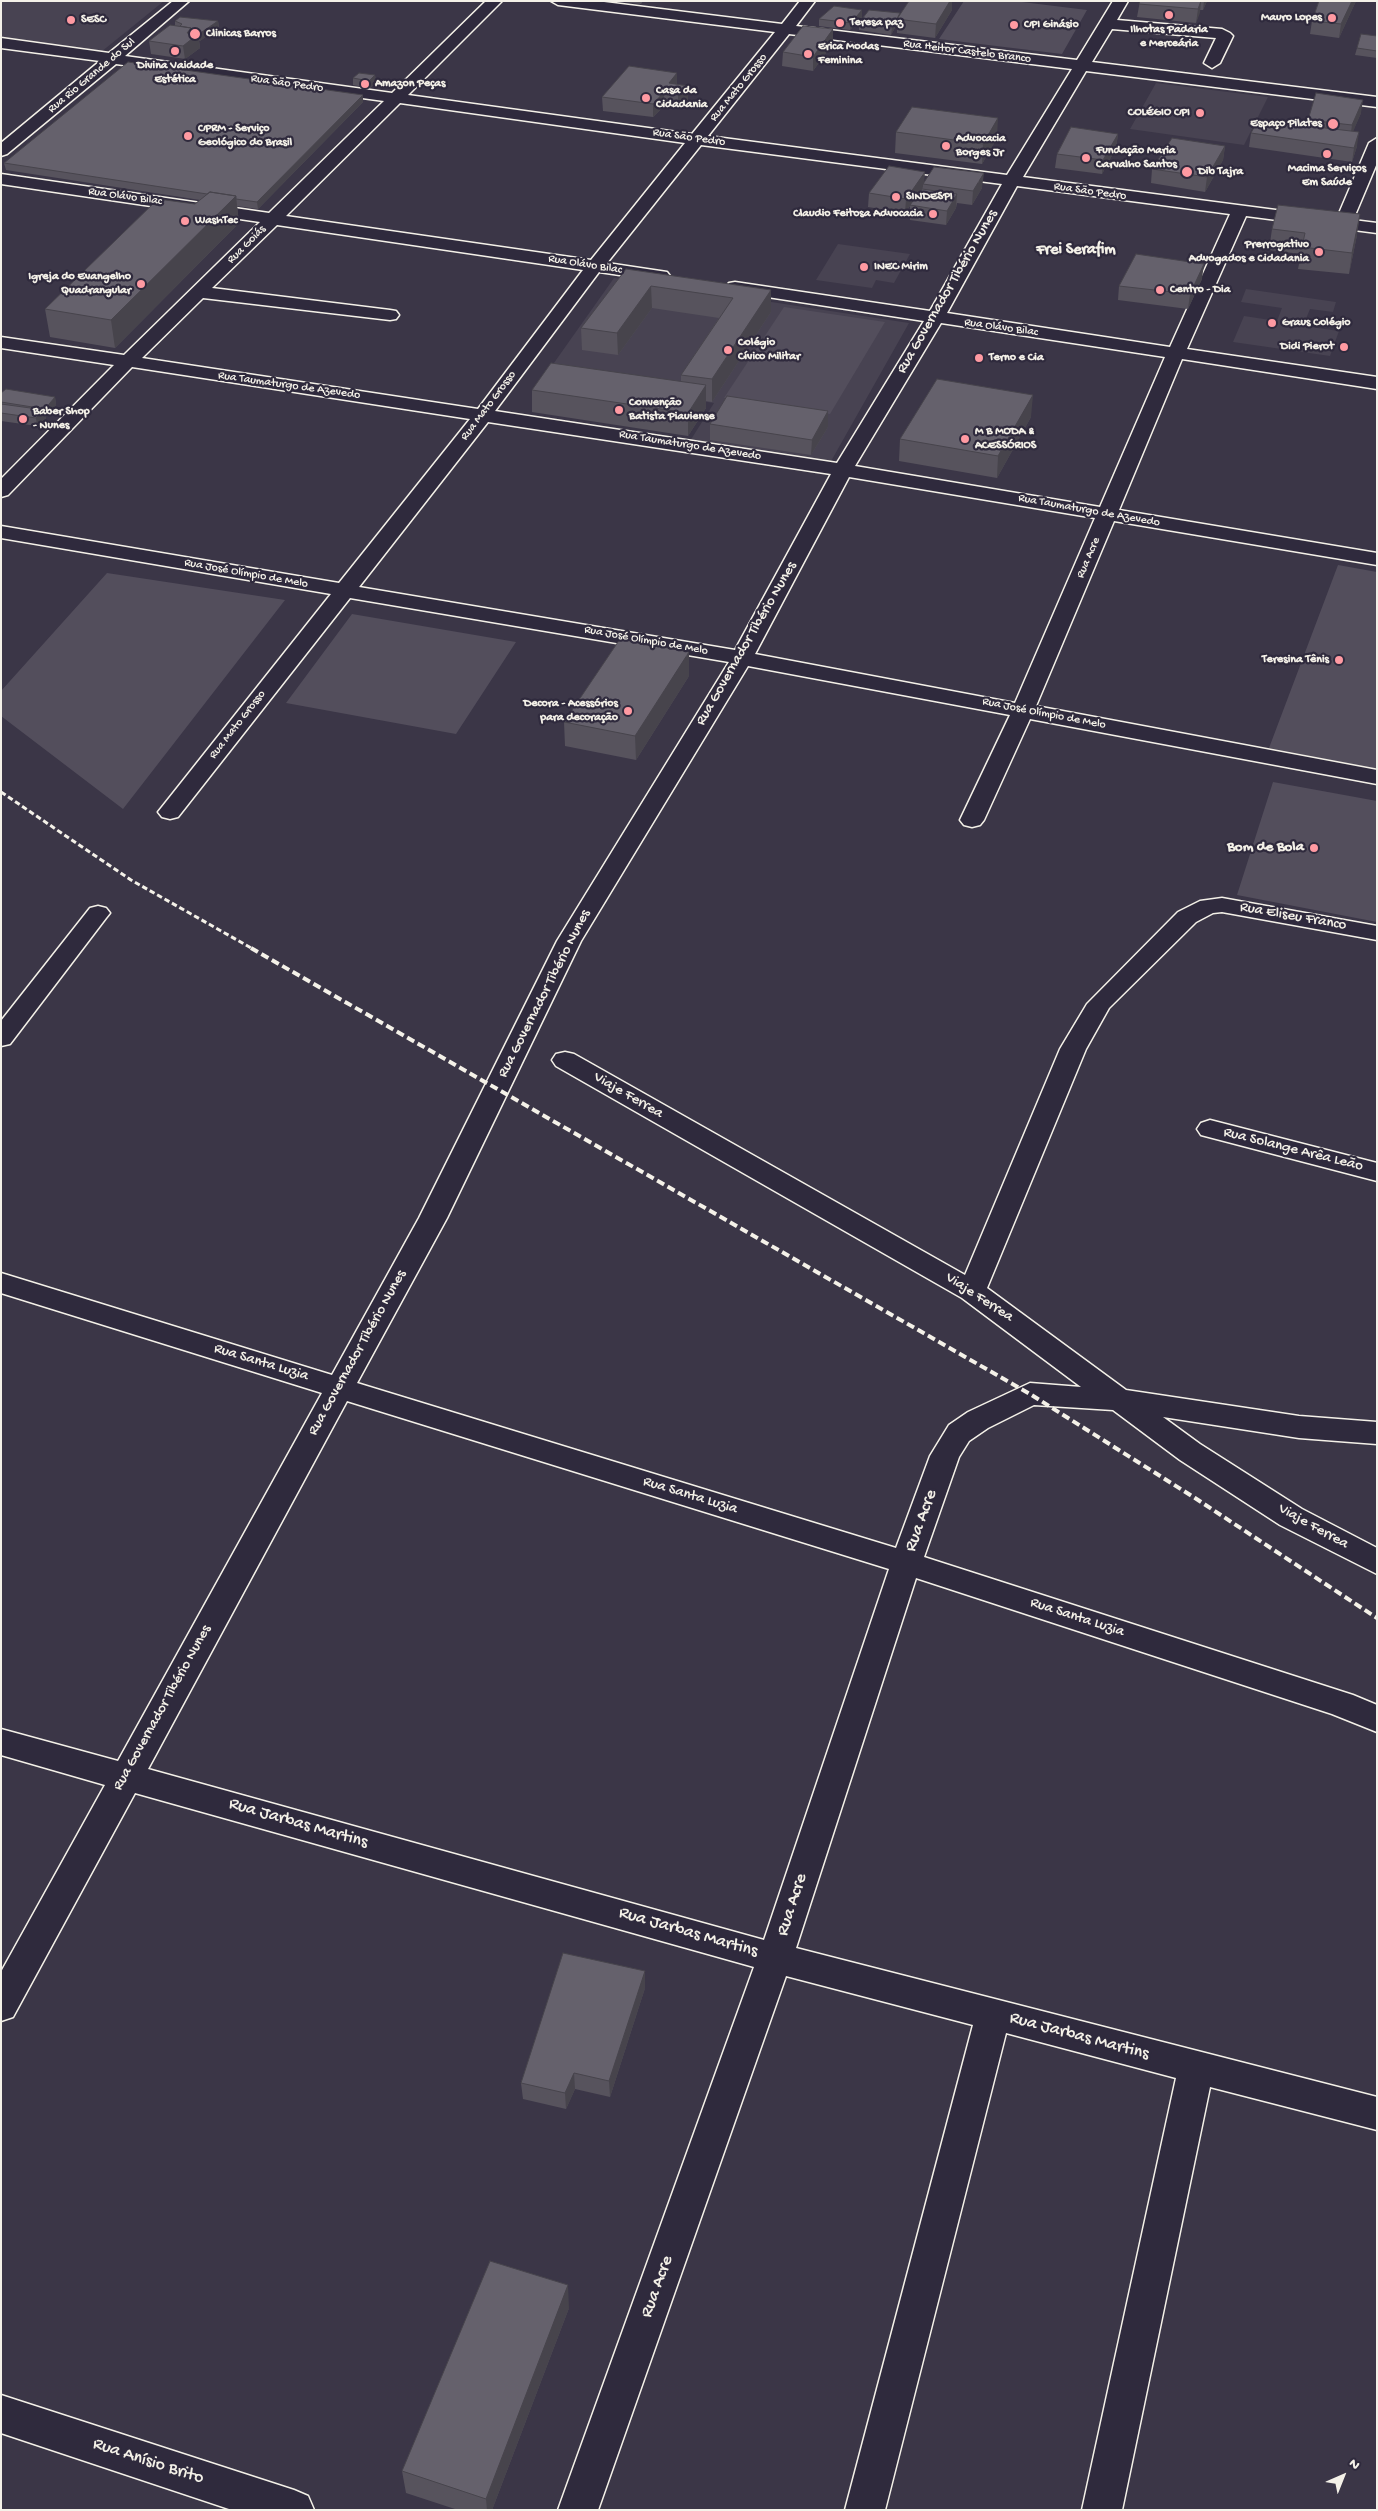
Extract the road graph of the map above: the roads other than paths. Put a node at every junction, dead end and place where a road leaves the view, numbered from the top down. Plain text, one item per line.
1 (182, 1) edge
2 (495, 1) edge
3 (558, 1) edge
4 (808, 1) edge
5 (1121, 1) edge
6 (1108, 24) junction
7 (786, 30) junction
8 (1, 44) edge
9 (112, 59) junction
10 (1212, 63) dead end
11 (1081, 66) junction
12 (394, 99) junction
13 (1377, 102) edge
14 (698, 140) junction
15 (1377, 143) edge
16 (1, 151) edge
17 (1, 179) edge
18 (1012, 182) junction
19 (1240, 212) junction
20 (274, 218) junction
21 (1343, 223) junction
22 (1377, 228) edge
23 (597, 267) junction
24 (680, 279) edge
25 (718, 285) edge
26 (200, 292) junction
27 (390, 315) dead end
28 (935, 318) junction
29 (1, 342) edge
30 (1176, 353) junction
31 (127, 362) junction
32 (1377, 383) edge
33 (483, 415) junction
34 (843, 470) junction
35 (1, 491) edge
36 (1108, 514) junction
37 (1, 532) edge
38 (1377, 559) edge
39 (344, 590) junction
40 (742, 658) junction
41 (1023, 710) junction
42 (1377, 777) edge
43 (170, 812) dead end
44 (972, 820) dead end
45 (98, 913) dead end
46 (1377, 933) edge
47 (1, 1038) edge
48 (565, 1060) dead end
49 (1210, 1129) dead end
50 (1377, 1172) edge
51 (1, 1283) edge
52 (972, 1291) junction
53 (338, 1387) junction
54 (1123, 1400) junction
55 (1377, 1433) edge
56 (1377, 1562) edge
57 (906, 1563) junction
58 (1377, 1718) edge
59 (1, 1742) edge
60 (126, 1776) junction
61 (775, 1958) junction
62 (1, 2006) edge
63 (993, 2014) junction
64 (1196, 2067) junction
65 (1377, 2114) edge
66 (1, 2414) edge
67 (294, 2510) edge
68 (578, 2510) edge
69 (865, 2510) edge
70 (1102, 2510) edge

1 - 9 street, Rua Rio Grande do Sul
2 - 12 street, Rua Goiás
3 - 7 street, Rua Heitor Castelo Branco
4 - 7 street, Rua Mato Grosso
5 - 6 street, Rua Governador Tibério Nunes
6 - 10 street
6 - 11 street, Rua Governador Tibério Nunes
7 - 11 street, Rua Heitor Castelo Branco
7 - 14 street, Rua Mato Grosso
8 - 9 street, Rua São Pedro
9 - 12 street, Rua São Pedro
9 - 16 street, Rua Rio Grande do Sul
11 - 13 street, Rua Heitor Castelo Branco
11 - 18 street, Rua Governador Tibério Nunes
12 - 14 street, Rua São Pedro
12 - 20 street, Rua Goiás
14 - 18 street, Rua São Pedro
14 - 23 street, Rua Mato Grosso
15 - 21 street
17 - 20 street, Rua Olávo Bilac
18 - 19 street, Rua São Pedro
18 - 28 street, Rua Governador Tibério Nunes
19 - 21 street, Rua São Pedro
19 - 30 street, Rua Acre
20 - 23 street, Rua Olávo Bilac
20 - 26 street, Rua Goiás
21 - 22 street, Rua São Pedro
23 - 24 street, Rua Olávo Bilac
23 - 33 street, Rua Mato Grosso
25 - 28 street, Rua Olávo Bilac
26 - 27 street
26 - 31 street, Rua Goiás
28 - 30 street, Rua Olávo Bilac
28 - 34 street, Rua Governador Tibério Nunes
29 - 31 street, Rua Taumaturgo de Azevedo
30 - 32 street, Rua Olávo Bilac
30 - 36 street, Rua Acre
31 - 33 street, Rua Taumaturgo de Azevedo
31 - 35 street, Rua Goiás
33 - 34 street, Rua Taumaturgo de Azevedo
33 - 39 street, Rua Mato Grosso
34 - 36 street, Rua Taumaturgo de Azevedo
34 - 40 street, Rua Governador Tibério Nunes
36 - 38 street, Rua Taumaturgo de Azevedo
36 - 41 street, Rua Acre
37 - 39 street, Rua José Olímpio de Melo
39 - 40 street, Rua José Olímpio de Melo
39 - 43 street, Rua Mato Grosso
40 - 41 street, Rua José Olímpio de Melo
40 - 53 street, Rua Governador Tibério Nunes
41 - 42 street, Rua José Olímpio de Melo
41 - 44 street, Rua Acre
45 - 47 street
46 - 52 street, Rua Eliseu Franco
48 - 52 street, Viaje Ferrea
49 - 50 street, Rua Solange Arêa Leão
51 - 53 street, Rua Santa Luzia
52 - 54 street, Viaje Ferrea
53 - 57 street, Rua Santa Luzia
53 - 60 street, Rua Governador Tibério Nunes
54 - 55 street
54 - 56 street, Viaje Ferrea
54 - 57 street, Rua Acre
57 - 58 street, Rua Santa Luzia
57 - 61 street, Rua Acre
59 - 60 street, Rua Jarbas Martins
60 - 61 street, Rua Jarbas Martins
60 - 62 street, Rua Governador Tibério Nunes
61 - 63 street, Rua Jarbas Martins
61 - 68 street, Rua Acre
63 - 64 street, Rua Jarbas Martins
63 - 69 street
64 - 65 street, Rua Jarbas Martins
64 - 70 street
66 - 67 street, Rua Anísio Brito

